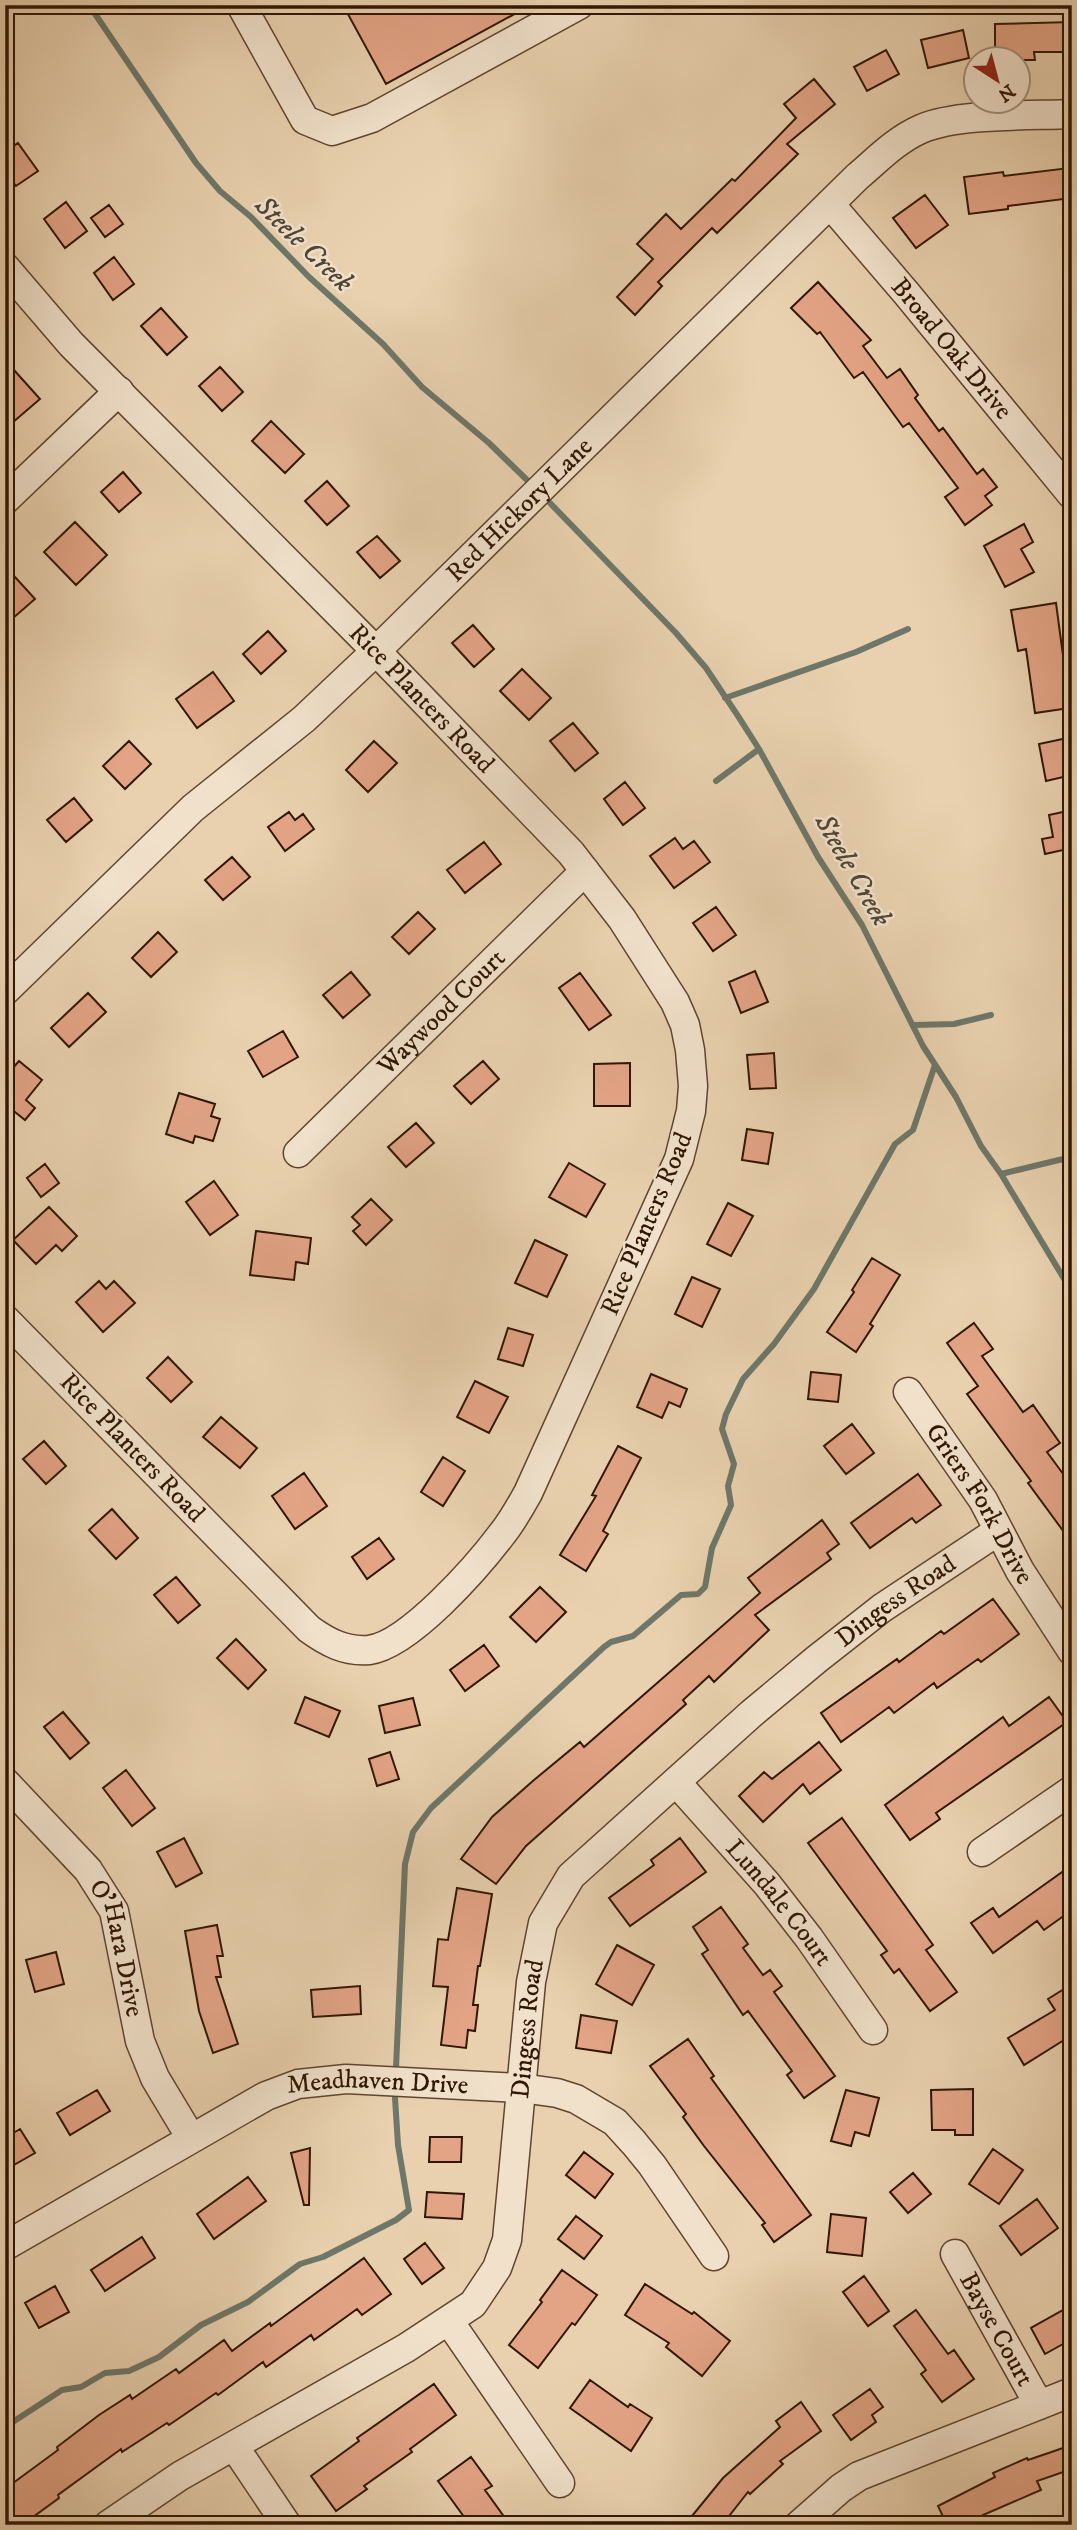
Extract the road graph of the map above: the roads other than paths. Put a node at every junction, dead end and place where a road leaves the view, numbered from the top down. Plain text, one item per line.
1 (241, 5) edge
2 (579, 5) edge
3 (1072, 114) edge
4 (830, 204) junction
5 (5, 267) edge
6 (119, 391) junction
7 (1072, 494) edge
8 (5, 500) edge
9 (376, 651) junction
10 (585, 871) junction
11 (5, 992) edge
12 (298, 1153) dead end
13 (5, 1320) edge
14 (908, 1392) dead end
15 (998, 1531) junction
16 (1072, 1651) edge
17 (5, 1782) edge
18 (676, 1782) junction
19 (1072, 1790) edge
20 (982, 1852) dead end
21 (873, 2030) dead end
22 (521, 2088) junction
23 (191, 2138) junction
24 (5, 2246) edge
25 (955, 2254) dead end
26 (714, 2256) dead end
27 (449, 2321) junction
28 (1072, 2392) edge
29 (1039, 2405) junction
30 (234, 2446) junction
31 (559, 2483) dead end
32 (108, 2525) edge
33 (287, 2525) edge
34 (799, 2525) edge

1 - 2 street
3 - 4 street, Red Hickory Lane
4 - 7 street, Broad Oak Drive
4 - 9 street, Red Hickory Lane
5 - 6 street, Rice Planters Road
6 - 8 street
6 - 9 street, Rice Planters Road
9 - 10 street, Rice Planters Road
9 - 11 street, Red Hickory Lane
10 - 12 street, Waywood Court
10 - 13 street, Rice Planters Road
14 - 15 street, Griers Fork Drive
15 - 16 street, Griers Fork Drive
15 - 18 street, Dingess Road
17 - 23 street, O'Hara Drive
18 - 21 street, Lundale Court
18 - 22 street, Dingess Road
19 - 20 street
22 - 23 street, Meadhaven Drive
22 - 26 street, Meadhaven Drive
22 - 27 street, Dingess Road
23 - 24 street, Meadhaven Drive
25 - 29 street, Bayse Court
27 - 30 street, Dingess Road
27 - 31 street
28 - 29 street
29 - 34 street
30 - 32 street, Dingess Road
30 - 33 street

